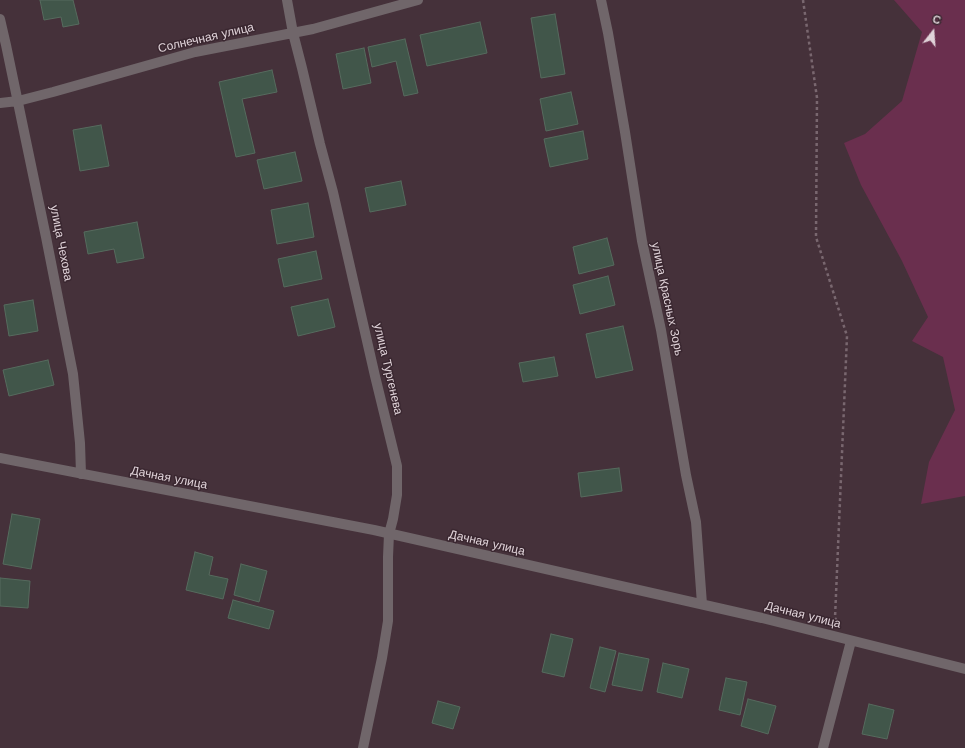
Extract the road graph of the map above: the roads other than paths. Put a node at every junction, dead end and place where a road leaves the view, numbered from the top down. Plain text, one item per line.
1 (287, 0) edge
2 (418, 0) edge
3 (601, 0) edge
4 (0, 19) edge
5 (293, 33) junction
6 (18, 101) junction
7 (0, 103) edge
8 (0, 458) edge
9 (81, 474) junction
10 (389, 534) junction
11 (702, 604) junction
12 (851, 641) junction
13 (965, 669) edge
14 (363, 748) edge
15 (823, 748) edge

1 - 5 street, улица Тургенева
2 - 5 street, Солнечная улица
3 - 11 street, улица Красных Зорь
4 - 6 street, улица Чехова
5 - 6 street, Солнечная улица
5 - 10 street, улица Тургенева
6 - 7 street, Солнечная улица
6 - 9 street, улица Чехова
8 - 9 street, Дачная улица
9 - 10 street, Дачная улица
10 - 11 street, Дачная улица
10 - 14 street, улица Тургенева
11 - 12 street, Дачная улица
12 - 13 street, Дачная улица
12 - 15 street

